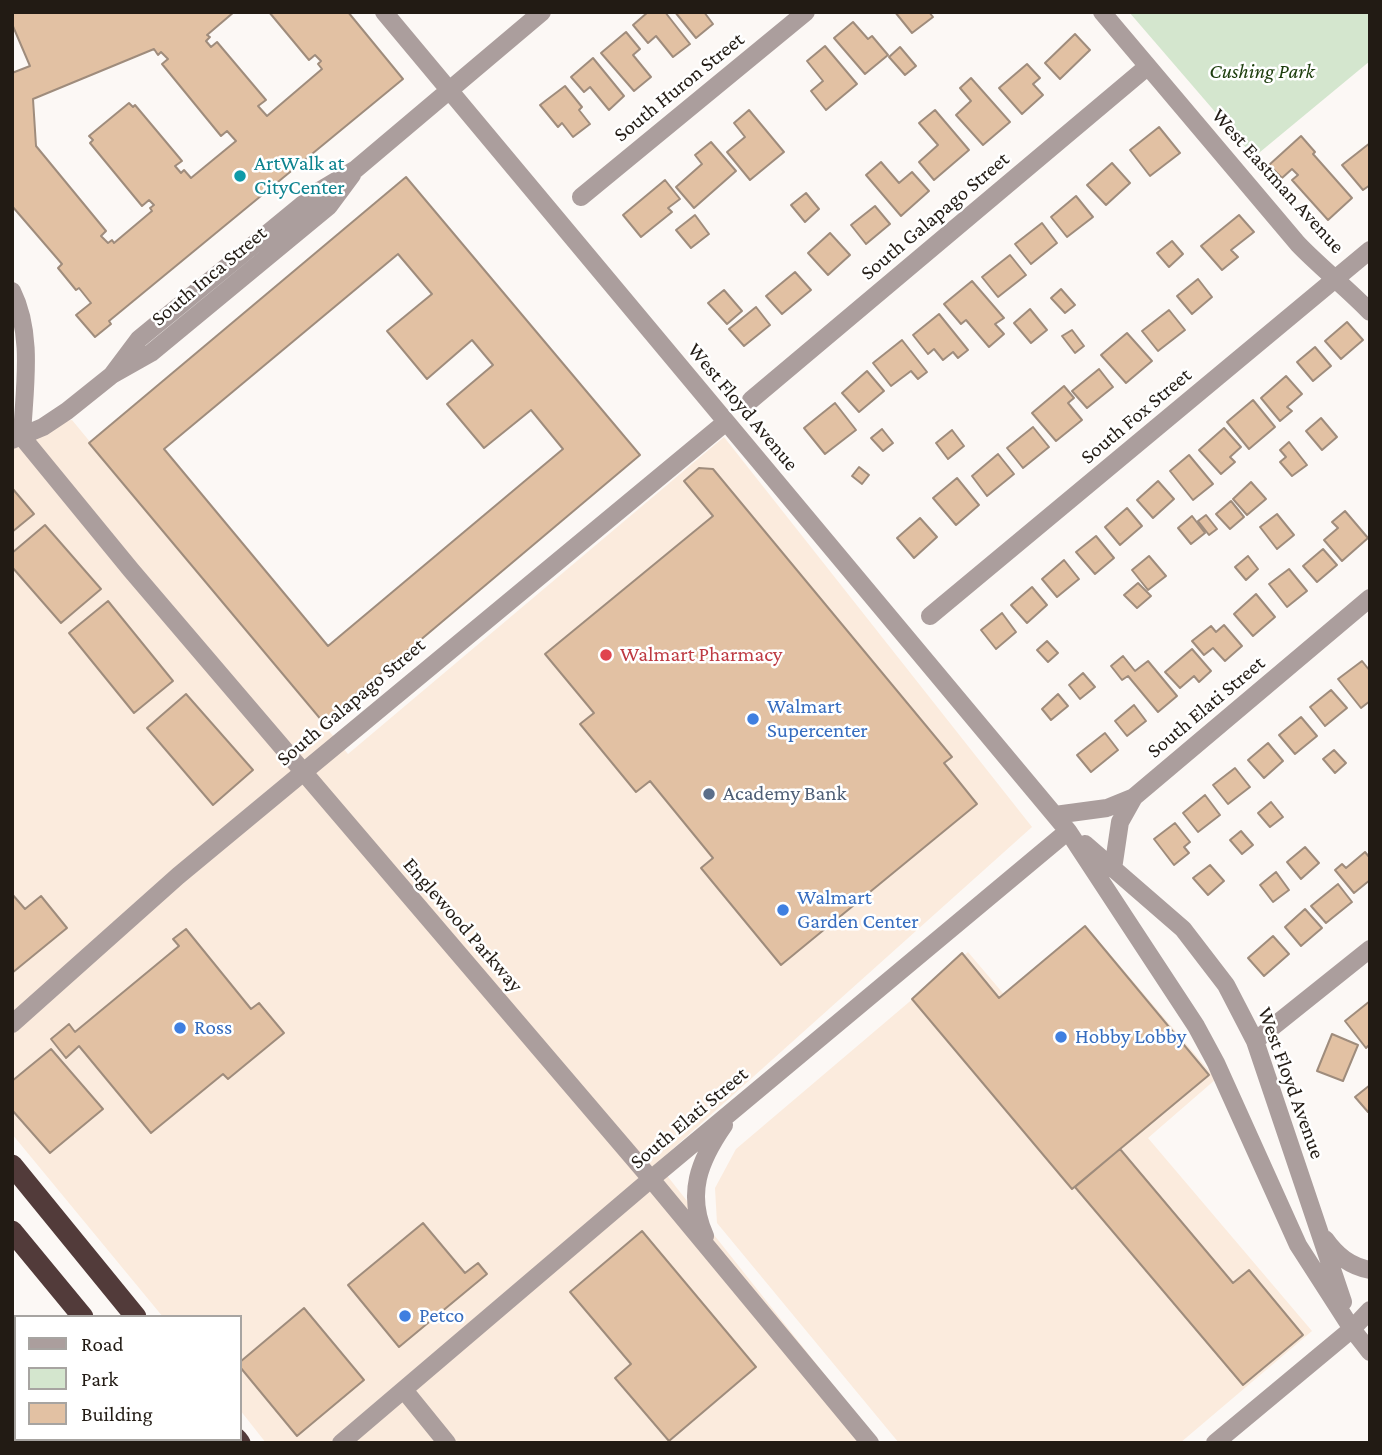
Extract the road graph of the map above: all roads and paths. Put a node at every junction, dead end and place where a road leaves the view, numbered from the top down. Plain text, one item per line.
1 (384, 12) edge
2 (542, 12) edge
3 (806, 12) edge
4 (1102, 12) edge
5 (1147, 67) junction
6 (449, 90) junction
7 (580, 197) dead end
8 (1370, 250) edge
9 (1337, 278) junction
10 (12, 291) edge
11 (1370, 312) edge
12 (751, 400) dead end
13 (726, 422) junction
14 (17, 438) edge
15 (1370, 598) edge
16 (930, 616) dead end
17 (303, 771) junction
18 (1134, 797) junction
19 (1055, 815) junction
20 (1068, 831) junction
21 (1113, 869) junction
22 (1370, 949) edge
23 (12, 1024) edge
24 (1255, 1041) junction
25 (739, 1105) junction
26 (12, 1165) edge
27 (650, 1179) junction
28 (12, 1231) edge
29 (1319, 1231) junction
30 (719, 1261) junction
31 (1370, 1270) edge
32 (1370, 1310) edge
33 (80, 1315) edge
34 (134, 1315) edge
35 (1352, 1329) junction
36 (1370, 1352) edge
37 (404, 1390) junction
38 (341, 1443) edge
39 (447, 1443) edge
40 (870, 1443) edge
41 (1215, 1443) edge

1 - 6 street, West Floyd Avenue
2 - 6 street, South Inca Street
3 - 7 street, South Huron Street
4 - 5 street, West Eastman Avenue
5 - 9 street, West Eastman Avenue
5 - 12 street, South Galapago Street
6 - 13 street, West Floyd Avenue
6 - 14 street, South Inca Street
8 - 9 street, South Fox Street
9 - 11 street, West Eastman Avenue
9 - 16 street, South Fox Street
10 - 14 street
13 - 17 street, South Galapago Street
13 - 19 street, West Floyd Avenue
14 - 17 street, Englewood Parkway
15 - 18 street, South Elati Street
17 - 23 street, South Galapago Street
17 - 27 street, Englewood Parkway
18 - 19 street, South Elati Street
18 - 21 street
19 - 20 street, West Floyd Avenue
20 - 21 street, West Floyd Avenue
20 - 25 street, South Elati Street
20 - 35 street, West Floyd Avenue
21 - 24 street, West Floyd Avenue
22 - 24 street
24 - 29 street, West Floyd Avenue
25 - 27 street, South Elati Street
25 - 30 street
26 - 34 highway
27 - 30 street, Englewood Parkway
27 - 37 street, South Elati Street
28 - 33 highway
29 - 31 street
29 - 35 street, West Floyd Avenue
30 - 40 street, Englewood Parkway
32 - 35 street
35 - 36 street, West Floyd Avenue
35 - 41 street
37 - 38 street, South Elati Street
37 - 39 street

